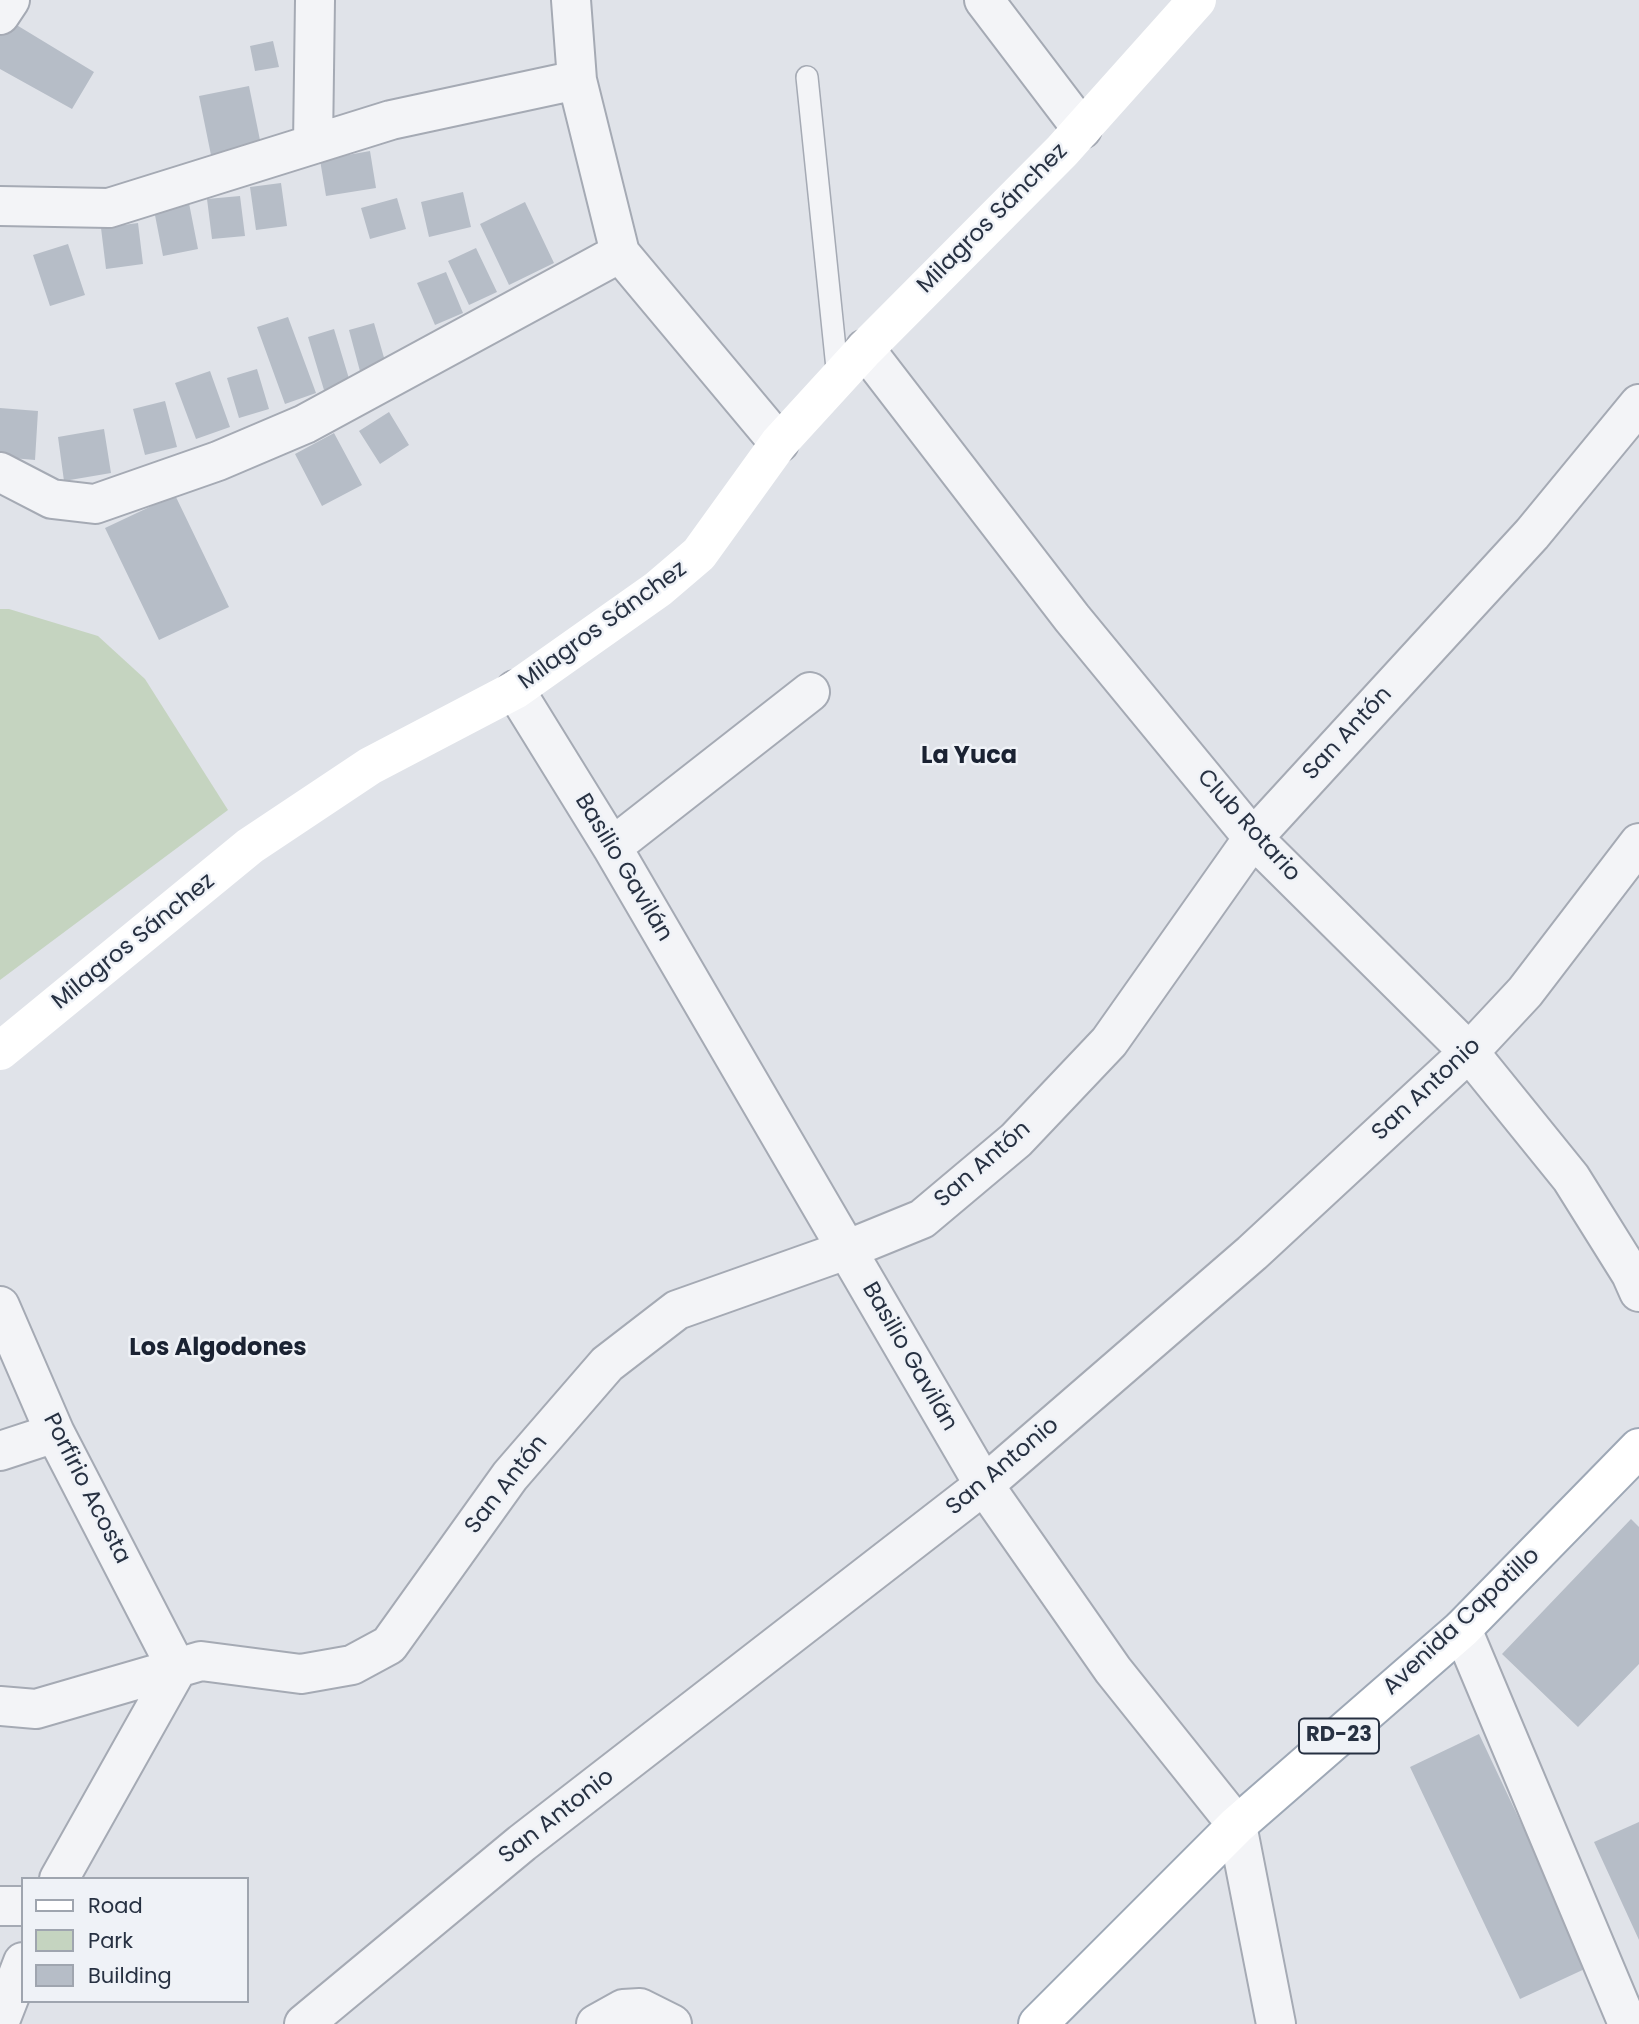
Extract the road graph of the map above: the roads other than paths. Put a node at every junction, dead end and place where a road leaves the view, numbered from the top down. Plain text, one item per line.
1 (10, 0) edge
2 (315, 0) edge
3 (571, 0) edge
4 (984, 0) edge
5 (1197, 0) edge
6 (0, 15) edge
7 (807, 77) dead end
8 (576, 80) junction
9 (1082, 129) junction
10 (313, 144) junction
11 (0, 206) edge
12 (620, 253) junction
13 (865, 349) junction
14 (838, 378) junction
15 (1639, 404) edge
16 (779, 443) junction
17 (0, 472) edge
18 (515, 690) junction
19 (810, 692) dead end
20 (1253, 838) junction
21 (1639, 843) edge
22 (612, 847) junction
23 (0, 1051) edge
24 (1469, 1052) junction
25 (846, 1250) junction
26 (1639, 1292) edge
27 (0, 1306) edge
28 (55, 1433) junction
29 (1639, 1448) edge
30 (0, 1451) edge
31 (984, 1485) junction
32 (1462, 1629) junction
33 (177, 1669) junction
34 (0, 1706) edge
35 (1237, 1825) junction
36 (61, 1877) edge
37 (0, 1906) edge
38 (21, 1906) edge
39 (21, 1967) edge
40 (0, 2021) edge
41 (304, 2024) edge
42 (596, 2024) edge
43 (672, 2024) edge
44 (1038, 2024) edge
45 (1276, 2024) edge
46 (1629, 2024) edge

1 - 6 street
2 - 10 street
3 - 8 street
4 - 9 street
5 - 9 main road, Milagros Sánchez
7 - 14 lane
8 - 10 street
8 - 12 street
9 - 13 main road, Milagros Sánchez
10 - 11 street
12 - 16 street
12 - 17 street
13 - 14 main road, Milagros Sánchez
13 - 20 street, Club Rotario
14 - 16 main road, Milagros Sánchez
15 - 20 street, San Antón
16 - 18 main road, Milagros Sánchez
18 - 22 street, Basilio Gavilán
18 - 23 main road, Milagros Sánchez
19 - 22 street
20 - 24 street, Club Rotario
20 - 25 street, San Antón
21 - 24 street, San Antonio
22 - 25 street, Basilio Gavilán
24 - 26 street, Club Rotario
24 - 31 street, San Antonio
25 - 31 street, Basilio Gavilán
25 - 33 street, San Antón
27 - 28 street, Porfirio Acosta
28 - 30 street
28 - 33 street, Porfirio Acosta
29 - 32 main road, Avenida Capotillo / RD-23
31 - 35 street, Basilio Gavilán
31 - 41 street, San Antonio
32 - 35 main road, Avenida Capotillo / RD-23
32 - 46 street
33 - 34 street, San Antón
33 - 36 street
35 - 44 main road, Avenida Capotillo / RD-23
35 - 45 street, Basilio Gavilán
37 - 38 street
39 - 40 street
42 - 43 street

